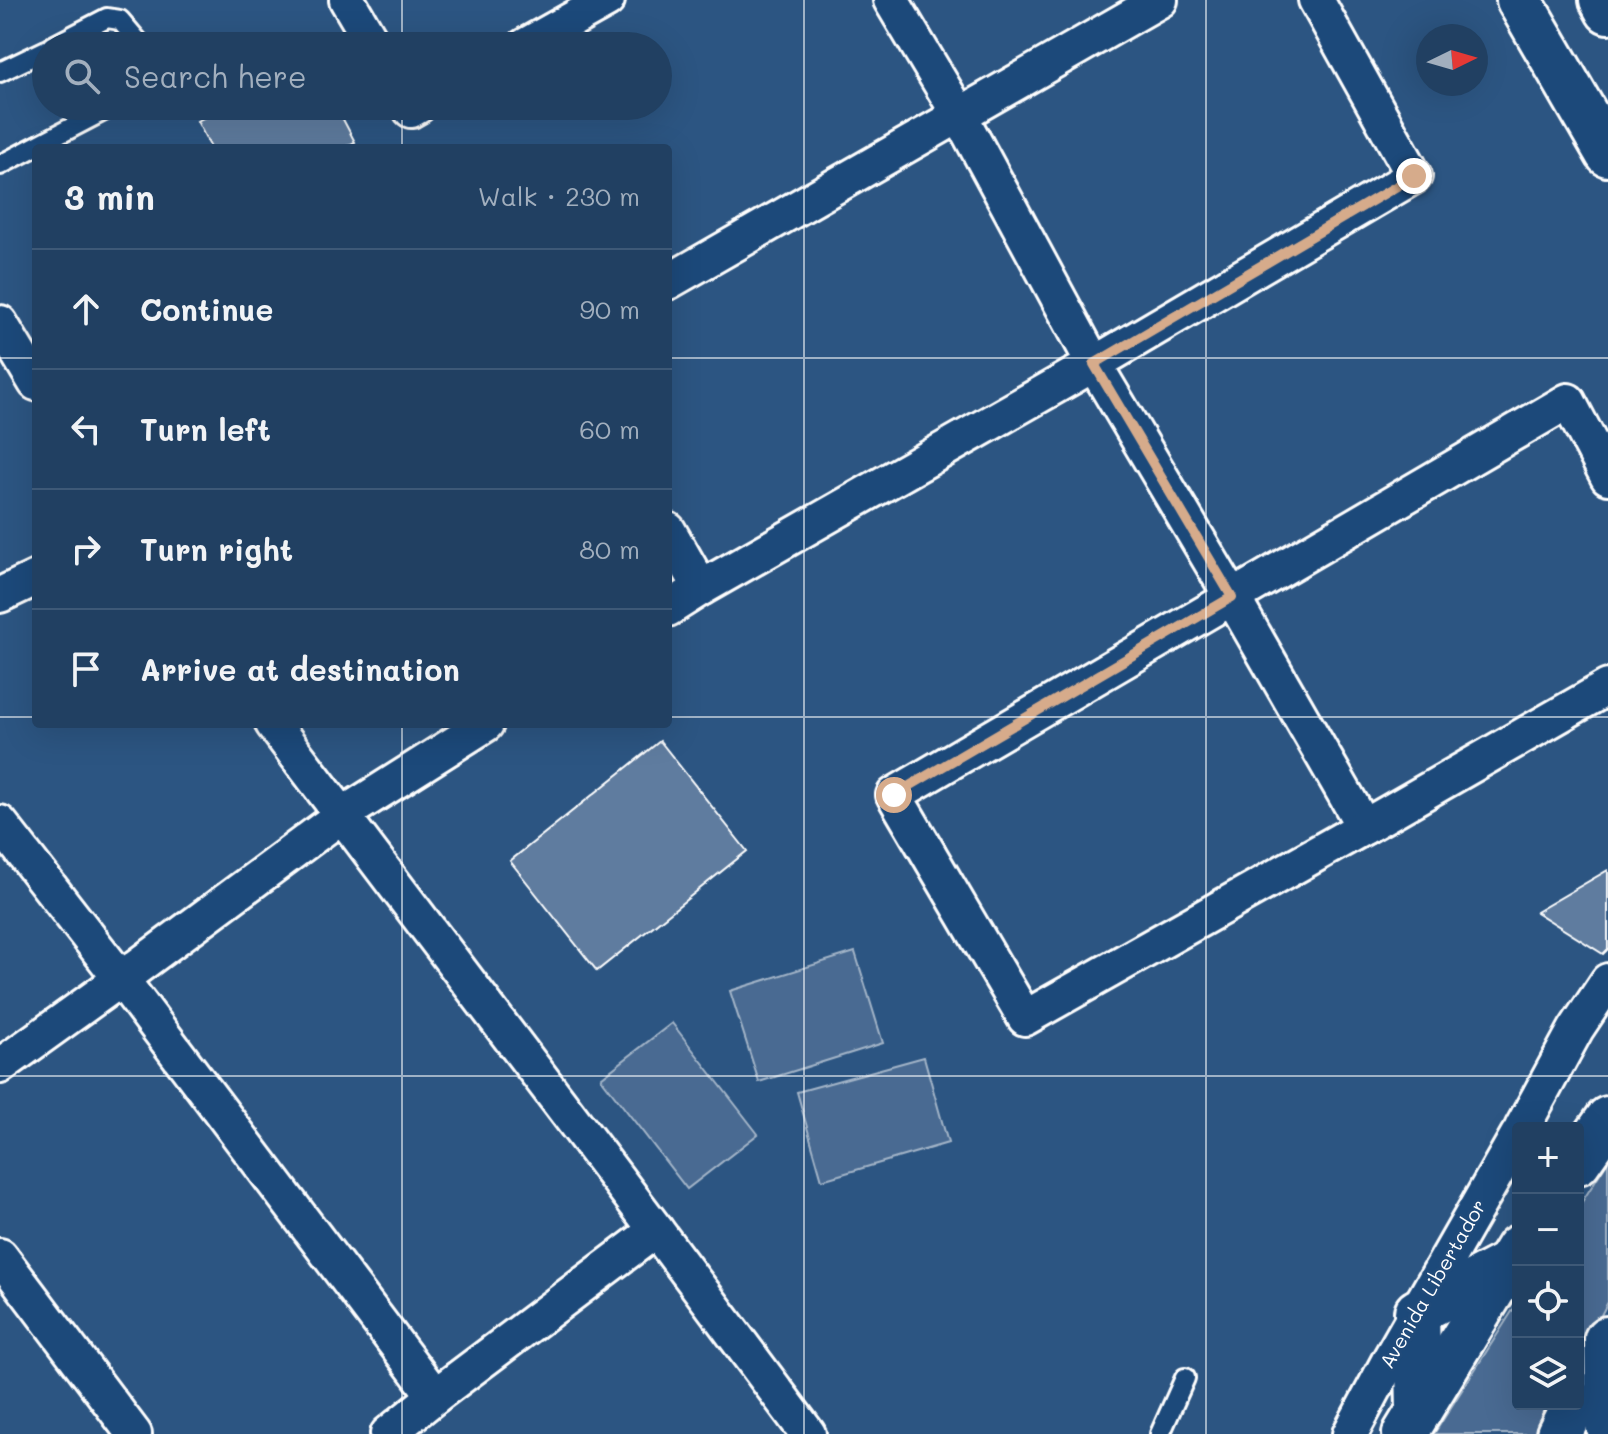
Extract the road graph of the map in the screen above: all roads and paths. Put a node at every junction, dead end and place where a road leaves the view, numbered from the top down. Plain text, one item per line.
1 (347, 0) edge
2 (607, 0) edge
3 (891, 0) edge
4 (1160, 0) edge
5 (1316, 0) edge
6 (1519, 0) edge
7 (1602, 0) edge
8 (1608, 11) edge
9 (80, 32) edge
10 (130, 32) edge
11 (366, 32) edge
12 (550, 32) edge
13 (32, 57) edge
14 (0, 72) edge
15 (959, 114) junction
16 (86, 120) edge
17 (40, 144) edge
18 (32, 148) edge
19 (1608, 154) edge
20 (0, 165) edge
21 (672, 280) edge
22 (0, 323) edge
23 (1094, 364) junction
24 (32, 376) edge
25 (1608, 477) edge
26 (672, 537) edge
27 (32, 580) edge
28 (701, 588) junction
29 (0, 595) edge
30 (1232, 597) junction
31 (672, 606) edge
32 (1608, 687) edge
33 (276, 728) edge
34 (480, 728) edge
35 (342, 815) junction
36 (0, 823) edge
37 (1364, 827) junction
38 (121, 979) junction
39 (1608, 981) edge
40 (0, 1066) edge
41 (1608, 1119) edge
42 (1525, 1122) edge
43 (1512, 1146) edge
44 (1584, 1153) edge
45 (656, 1230) junction
46 (0, 1256) edge
47 (1512, 1257) edge
48 (1512, 1258) edge
49 (1417, 1312) junction
50 (1607, 1338) edge
51 (1185, 1378) dead end
52 (1584, 1385) edge
53 (435, 1396) junction
54 (1571, 1410) edge
55 (1412, 1423) edge
56 (1608, 1425) edge
57 (134, 1434) edge
58 (388, 1434) edge
59 (808, 1434) edge
60 (1160, 1434) edge
61 (1350, 1434) edge
62 (1559, 1434) edge
63 (1603, 1434) edge

1 - 11 street
2 - 12 street
3 - 15 street
4 - 15 street
5 - 23 street
6 - 19 main road
7 - 8 main road
9 - 10 lane
13 - 14 lane
15 - 21 street
15 - 23 street
16 - 17 lane
18 - 20 lane
22 - 24 street
23 - 28 street
23 - 30 street
25 - 30 street
26 - 28 street
27 - 29 street
28 - 31 street
30 - 37 street
30 - 37 street
32 - 37 street
33 - 35 street
34 - 35 street
35 - 38 street
35 - 45 street
36 - 38 street
38 - 40 street
38 - 53 street
39 - 42 street
41 - 44 main road
43 - 49 street, Avenida Libertador
45 - 53 street
45 - 59 street
46 - 57 street
47 - 49 main road
48 - 55 main road
49 - 55 main road
49 - 61 street, Avenida Libertador
50 - 52 main road
50 - 56 main road
51 - 60 lane
53 - 58 street
54 - 62 main road
56 - 63 street

